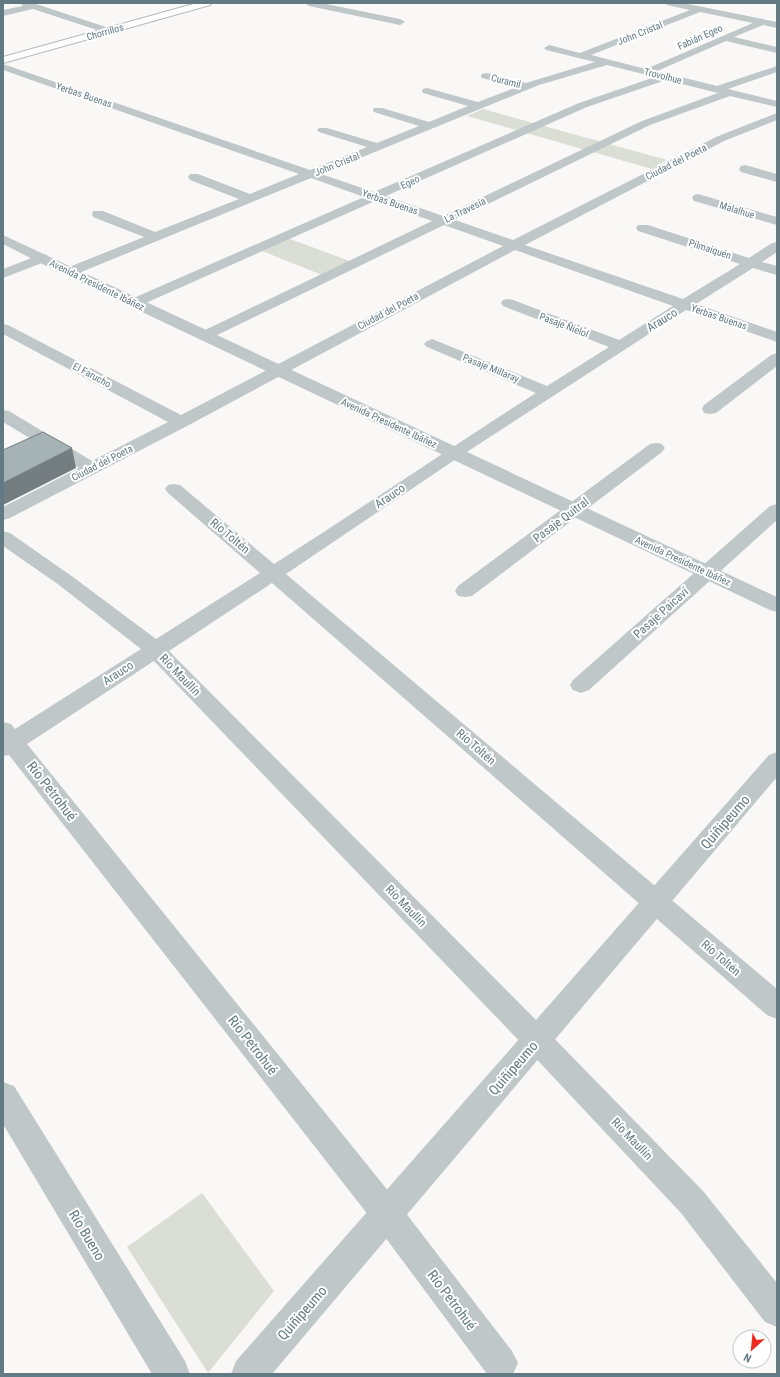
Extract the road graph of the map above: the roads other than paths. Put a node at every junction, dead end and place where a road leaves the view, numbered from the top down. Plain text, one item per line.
1 (207, 3) edge
2 (309, 3) edge
3 (670, 3) edge
4 (28, 4) edge
5 (699, 9) junction
6 (3, 13) edge
7 (400, 22) dead end
8 (762, 22) junction
9 (777, 25) edge
10 (109, 31) junction
11 (724, 38) junction
12 (549, 48) dead end
13 (777, 50) edge
14 (581, 56) junction
15 (3, 60) edge
16 (607, 62) junction
17 (3, 67) edge
18 (777, 69) edge
19 (647, 72) junction
20 (486, 76) dead end
21 (665, 77) junction
22 (526, 86) junction
23 (427, 91) dead end
24 (724, 91) junction
25 (777, 104) edge
26 (479, 106) junction
27 (378, 110) dead end
28 (777, 116) edge
29 (430, 126) junction
30 (323, 130) dead end
31 (378, 147) junction
32 (745, 169) dead end
33 (311, 174) junction
34 (194, 177) dead end
35 (777, 178) edge
36 (376, 197) junction
37 (698, 198) dead end
38 (251, 199) junction
39 (98, 214) dead end
40 (443, 220) junction
41 (777, 221) edge
42 (643, 228) dead end
43 (155, 237) junction
44 (3, 239) edge
45 (514, 245) junction
46 (777, 246) edge
47 (42, 258) junction
48 (751, 262) junction
49 (777, 271) edge
50 (69, 272) junction
51 (3, 274) edge
52 (134, 303) junction
53 (508, 303) dead end
54 (686, 305) junction
55 (3, 328) edge
56 (204, 336) junction
57 (777, 337) edge
58 (432, 344) dead end
59 (621, 346) junction
60 (777, 358) edge
61 (277, 370) junction
62 (549, 392) junction
63 (710, 409) dead end
64 (3, 415) edge
65 (181, 422) junction
66 (656, 448) dead end
67 (453, 453) junction
68 (92, 468) junction
69 (174, 489) dead end
70 (575, 510) junction
71 (777, 510) edge
72 (3, 514) edge
73 (3, 537) edge
74 (706, 572) junction
75 (273, 573) junction
76 (465, 591) dead end
77 (777, 606) edge
78 (155, 649) junction
79 (581, 686) dead end
80 (6, 740) edge
81 (777, 761) edge
82 (656, 902) junction
83 (777, 1006) edge
84 (537, 1040) junction
85 (3, 1096) edge
86 (387, 1214) junction
87 (777, 1310) edge
88 (500, 1363) dead end
89 (172, 1374) edge
90 (249, 1374) edge

1 - 10 main road, Chorrillos
2 - 7 street
3 - 5 street
4 - 6 street
4 - 10 street
5 - 8 street
5 - 14 street, John Cristal
8 - 9 street
8 - 11 street, Fabián Egeo
10 - 15 main road, Chorrillos
11 - 13 street
11 - 19 street, Fabián Egeo
12 - 14 street, Trovolhue
14 - 16 street, Trovolhue
16 - 19 street, Trovolhue
16 - 22 street, John Cristal
17 - 33 street, Yerbas Buenas
18 - 24 street, La Travesía
19 - 21 street, Trovolhue
20 - 22 street, Curamil
21 - 24 street, Trovolhue
21 - 36 street, Egeo
22 - 26 street, John Cristal
23 - 26 street
24 - 25 street, Trovolhue
24 - 40 street, La Travesía
26 - 29 street, John Cristal
27 - 29 street
28 - 45 street, Ciudad del Poeta
29 - 31 street, John Cristal
30 - 31 street
31 - 33 street, John Cristal
32 - 35 street
33 - 36 street, Yerbas Buenas
33 - 38 street, John Cristal
34 - 38 street
36 - 40 street, Yerbas Buenas
36 - 52 street, Egeo
37 - 41 street, Malalhue
38 - 43 street, John Cristal
39 - 43 street
40 - 45 street, Yerbas Buenas
40 - 56 street, La Travesía
42 - 48 street, Pilmaiquén
43 - 50 street, John Cristal
44 - 47 street, Avenida Presidente Ibáñez
45 - 54 street, Yerbas Buenas
45 - 61 street, Ciudad del Poeta
46 - 48 street, Arauco
47 - 50 street, Avenida Presidente Ibáñez
47 - 51 street
48 - 49 street, Pilmaiquén
48 - 54 street, Arauco
50 - 52 street, Avenida Presidente Ibáñez
52 - 56 street, Avenida Presidente Ibáñez
53 - 59 street, Pasaje Ñielol
54 - 57 street, Yerbas Buenas
54 - 59 street, Arauco
55 - 65 street, El Farucho
56 - 61 street, Avenida Presidente Ibáñez
58 - 62 street, Pasaje Millaray
59 - 62 street, Arauco
60 - 63 street
61 - 65 street, Ciudad del Poeta
61 - 67 street, Avenida Presidente Ibáñez
62 - 67 street, Arauco
64 - 68 street
65 - 68 street, Ciudad del Poeta
66 - 70 street, Pasaje Quitral
67 - 70 street, Avenida Presidente Ibáñez
67 - 75 street, Arauco
68 - 72 street, Ciudad del Poeta
69 - 75 street, Río Toltén
70 - 74 street, Avenida Presidente Ibáñez
70 - 76 street, Pasaje Quitral
71 - 74 street, Pasaje Paicaví
73 - 78 street, Río Maullín
74 - 77 street, Avenida Presidente Ibáñez
74 - 79 street, Pasaje Paicaví
75 - 78 street, Arauco
75 - 82 street, Río Toltén
78 - 80 street, Arauco
78 - 84 street, Río Maullín
80 - 86 street, Río Petrohué
81 - 82 street, Quiñipeumo
82 - 83 street, Río Toltén
82 - 84 street, Quiñipeumo
84 - 86 street, Quiñipeumo
84 - 87 street, Río Maullín
85 - 89 street, Río Bueno
86 - 88 street, Río Petrohué
86 - 90 street, Quiñipeumo

